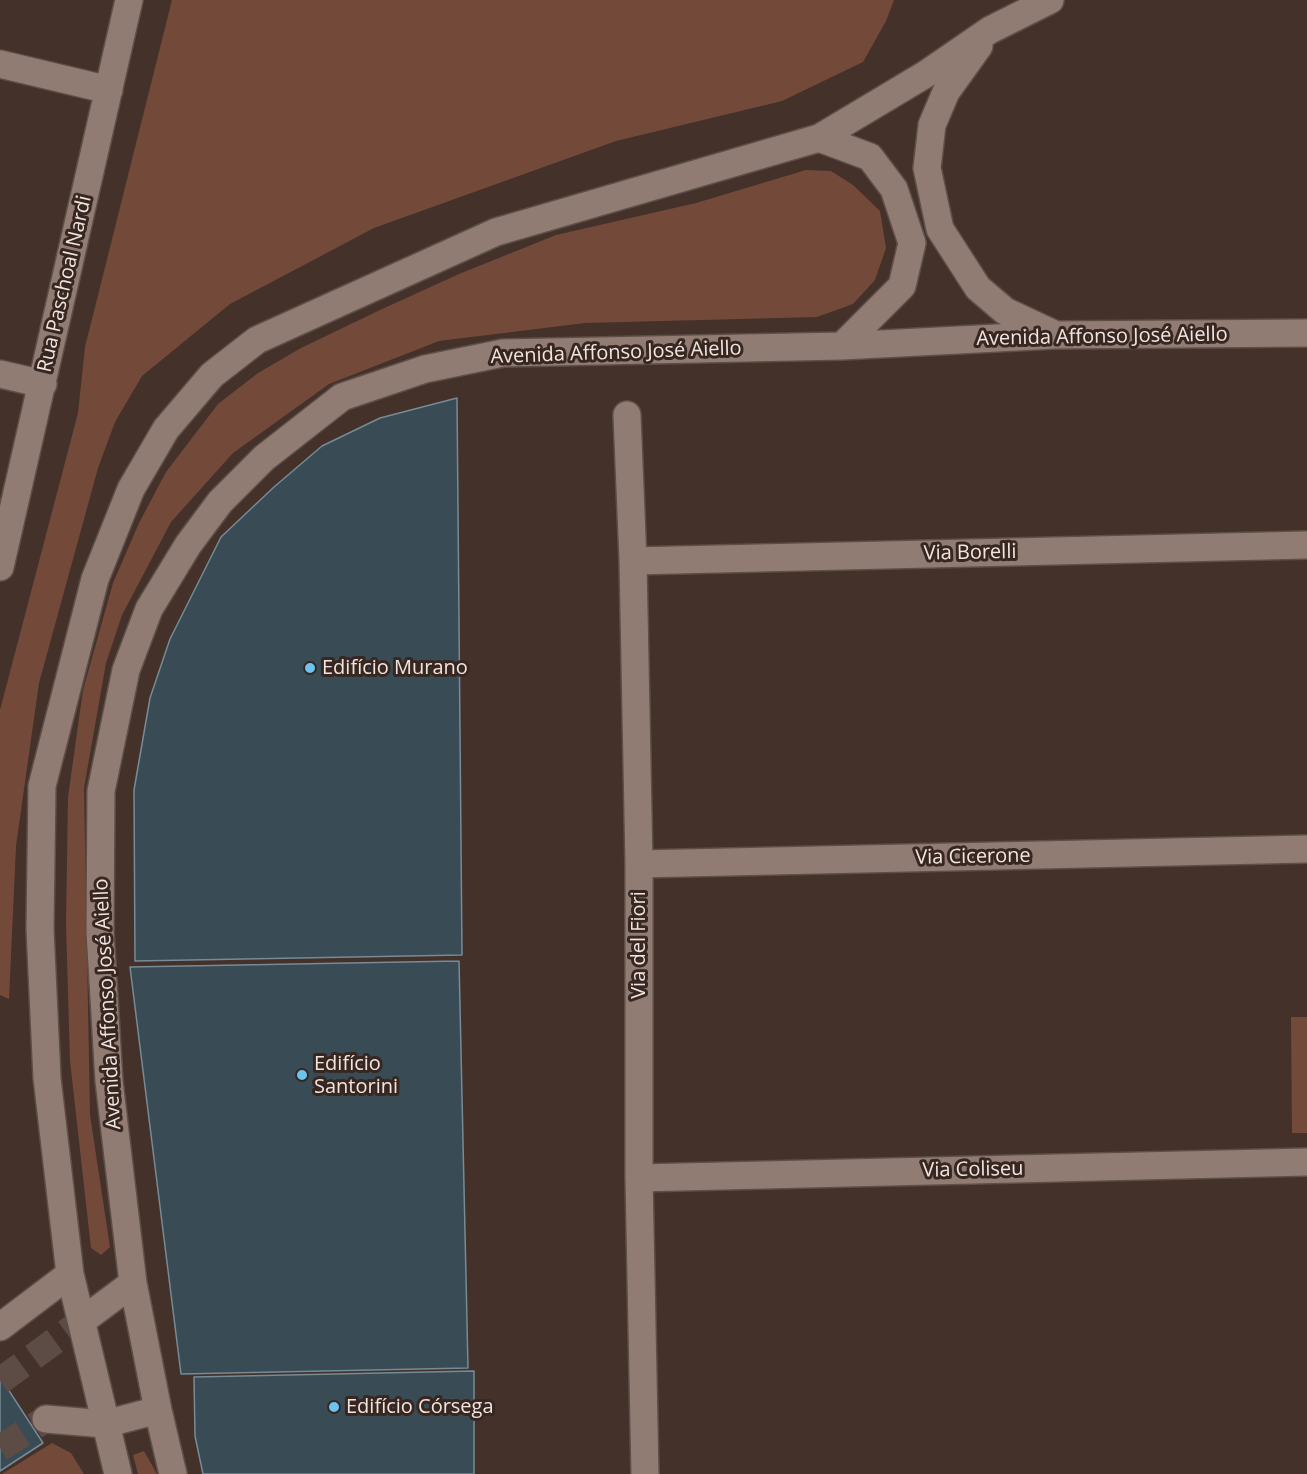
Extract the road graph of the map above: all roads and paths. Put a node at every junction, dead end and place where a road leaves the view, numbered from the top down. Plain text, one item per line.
1 (129, 0) edge
2 (1050, 0) edge
3 (990, 30) junction
4 (0, 64) edge
5 (109, 90) junction
6 (819, 138) junction
7 (1307, 333) edge
8 (1055, 335) junction
9 (842, 346) junction
10 (0, 374) edge
11 (43, 384) junction
12 (627, 416) dead end
13 (1307, 545) edge
14 (633, 561) junction
15 (0, 567) edge
16 (1307, 849) edge
17 (639, 864) junction
18 (1307, 1162) edge
19 (639, 1178) junction
20 (70, 1274) junction
21 (133, 1283) junction
22 (82, 1322) junction
23 (0, 1327) edge
24 (158, 1410) junction
25 (46, 1419) tunnel mouth
26 (105, 1424) junction
27 (118, 1474) edge
28 (173, 1474) edge
29 (645, 1474) edge

1 - 5 street, Rua Paschoal Nardi
2 - 3 street
3 - 6 street
3 - 8 street
4 - 5 street
5 - 11 street, Rua Paschoal Nardi
6 - 9 street
6 - 20 street
7 - 8 street, Avenida Affonso José Aiello
8 - 9 street, Avenida Affonso José Aiello
9 - 21 street, Avenida Affonso José Aiello
10 - 11 street
11 - 15 street, Rua Paschoal Nardi
12 - 14 street, Via del Fiori
13 - 14 street, Via Borelli
14 - 17 street, Via del Fiori
16 - 17 street, Via Cicerone
17 - 19 street, Via del Fiori
18 - 19 street, Via Coliseu
19 - 29 street, Via del Fiori
20 - 22 street
20 - 23 street
21 - 22 street
21 - 24 street, Avenida Affonso José Aiello
22 - 26 street
24 - 26 street
24 - 28 street, Avenida Affonso José Aiello
25 - 26 street
26 - 27 street

